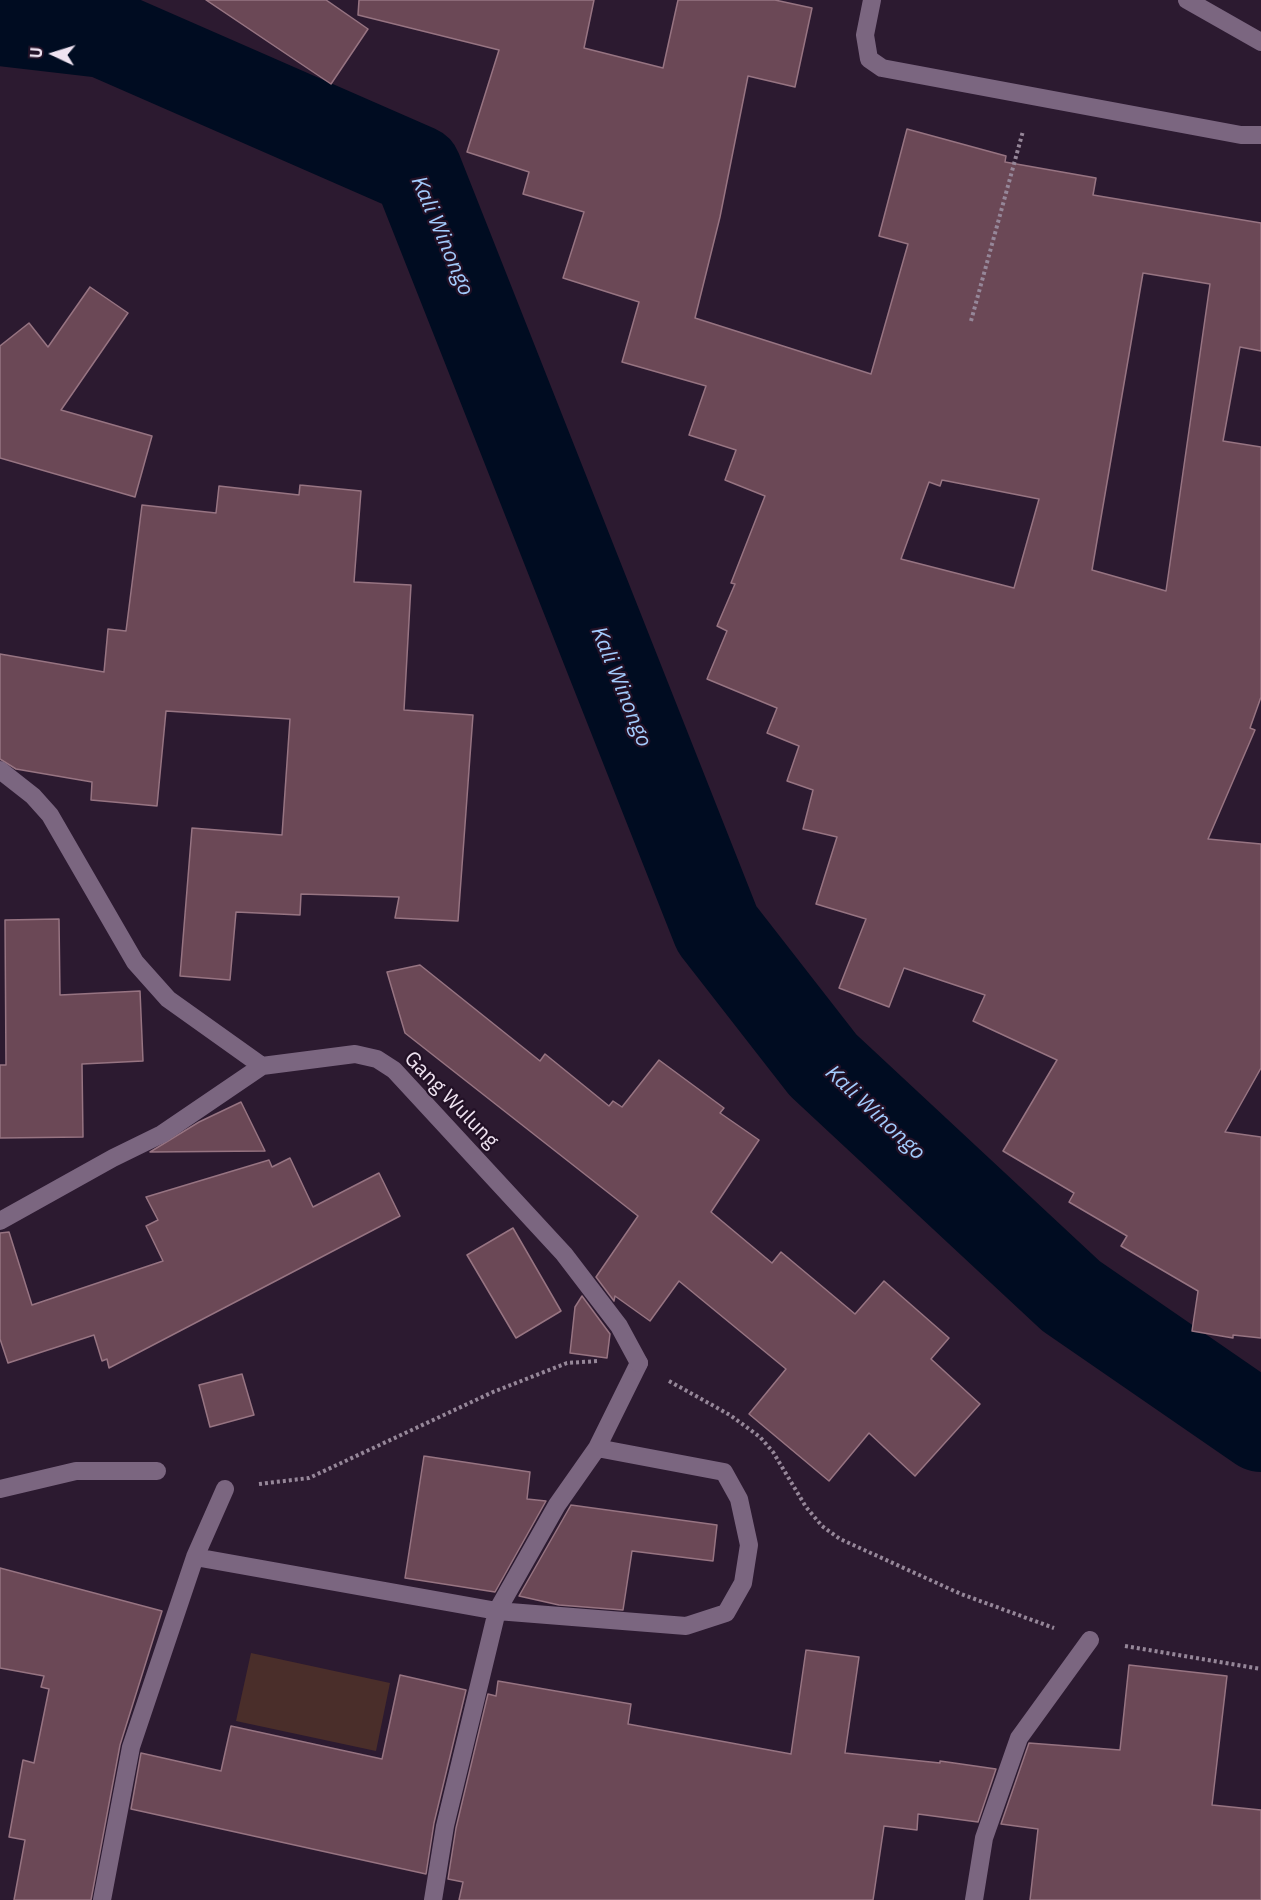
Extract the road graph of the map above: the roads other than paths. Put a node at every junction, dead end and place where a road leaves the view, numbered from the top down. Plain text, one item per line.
1 (872, 0) edge
2 (1187, 0) edge
3 (1261, 42) edge
4 (1261, 135) edge
5 (0, 770) edge
6 (262, 1066) junction
7 (0, 1221) edge
8 (597, 1448) junction
9 (158, 1471) dead end
10 (0, 1489) edge
11 (225, 1489) dead end
12 (195, 1557) junction
13 (497, 1611) junction
14 (1090, 1640) road end
15 (102, 1900) edge
16 (433, 1900) edge
17 (974, 1900) edge

1 - 4 street
2 - 3 street
5 - 6 street
6 - 7 street, Gang Wulung
6 - 8 street, Gang Wulung
8 - 13 street
8 - 13 street
9 - 10 street
11 - 12 street
12 - 13 street
12 - 15 street
13 - 16 street
14 - 17 street

